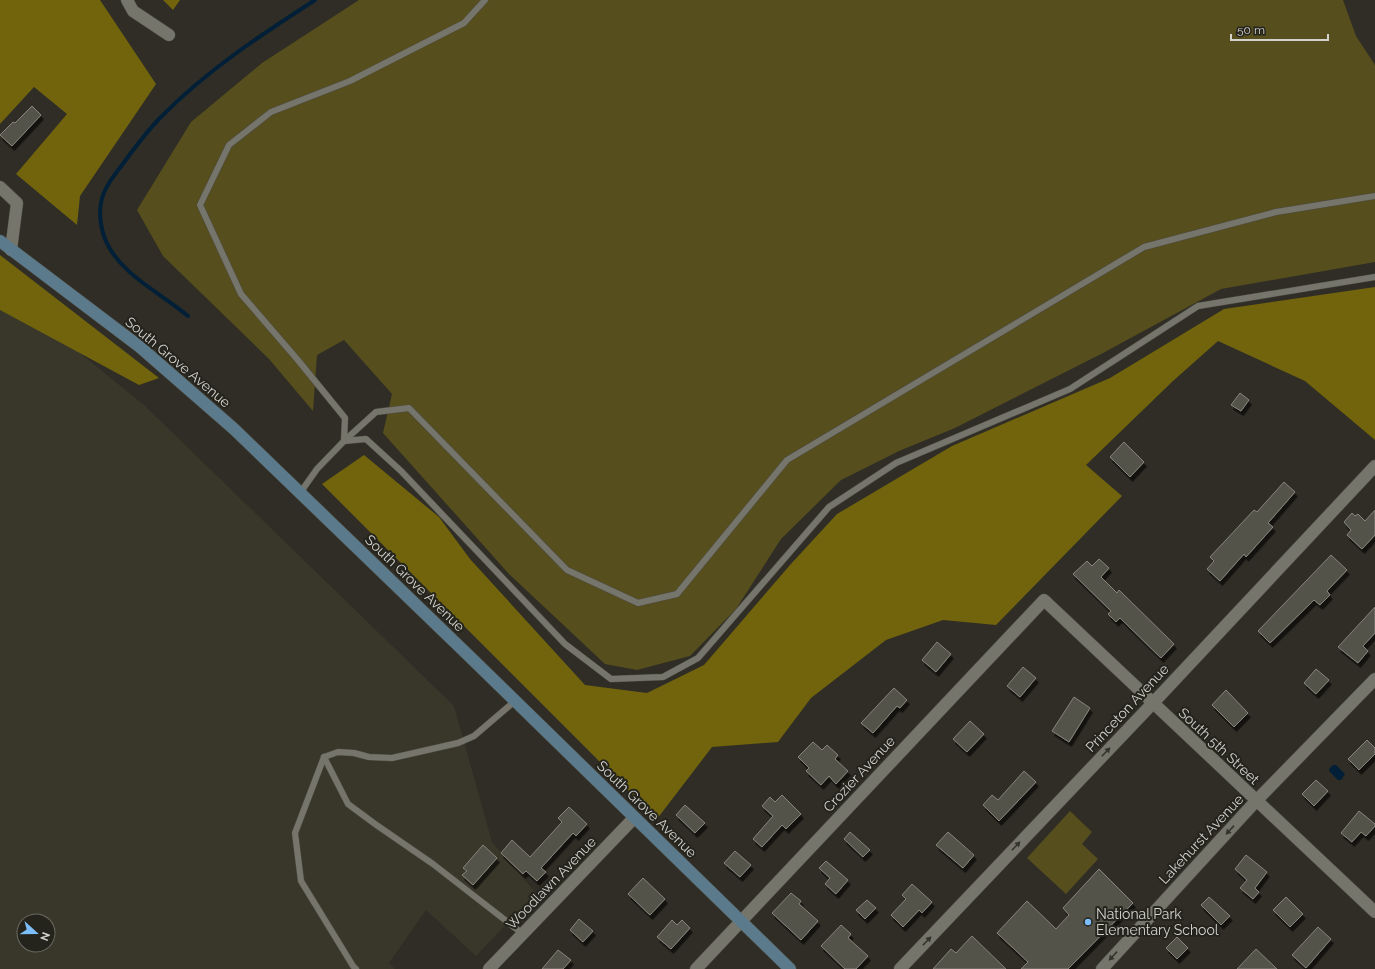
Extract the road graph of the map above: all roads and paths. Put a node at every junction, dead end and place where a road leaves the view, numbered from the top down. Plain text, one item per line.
1 (127, 0) edge
2 (485, 0) edge
3 (169, 35) dead end
4 (0, 187) edge
5 (1375, 196) edge
6 (0, 241) edge
7 (11, 250) junction
8 (1375, 277) edge
9 (344, 441) junction
10 (1375, 466) edge
11 (300, 494) junction
12 (1044, 600) joint
13 (1375, 679) edge
14 (515, 701) junction
15 (1153, 703) junction
16 (324, 757) junction
17 (1256, 802) junction
18 (634, 818) junction
19 (1375, 912) edge
20 (741, 921) junction
21 (523, 934) junction
22 (356, 969) edge
23 (489, 969) edge
24 (696, 969) edge
25 (790, 969) edge
26 (900, 969) edge
27 (1102, 969) edge

1 - 3 street
2 - 9 lane
4 - 7 street
5 - 9 lane
6 - 7 main road, South Grove Avenue
7 - 11 main road, South Grove Avenue
8 - 9 lane
9 - 11 lane
10 - 15 street, Princeton Avenue
11 - 14 main road, South Grove Avenue
12 - 15 street, South 5th Street
12 - 20 street, Crozier Avenue
13 - 17 street, Lakehurst Avenue
14 - 16 lane
14 - 18 main road, South Grove Avenue
15 - 17 street, South 5th Street
26 -> 15 street, Princeton Avenue
16 - 21 lane
16 - 22 lane
17 - 19 street, South 5th Street
17 -> 27 street, Lakehurst Avenue
18 - 20 main road, South Grove Avenue
18 - 21 street, Woodlawn Avenue
20 - 24 street, Crozier Avenue
20 - 25 main road, South Grove Avenue
21 - 23 street, Woodlawn Avenue

